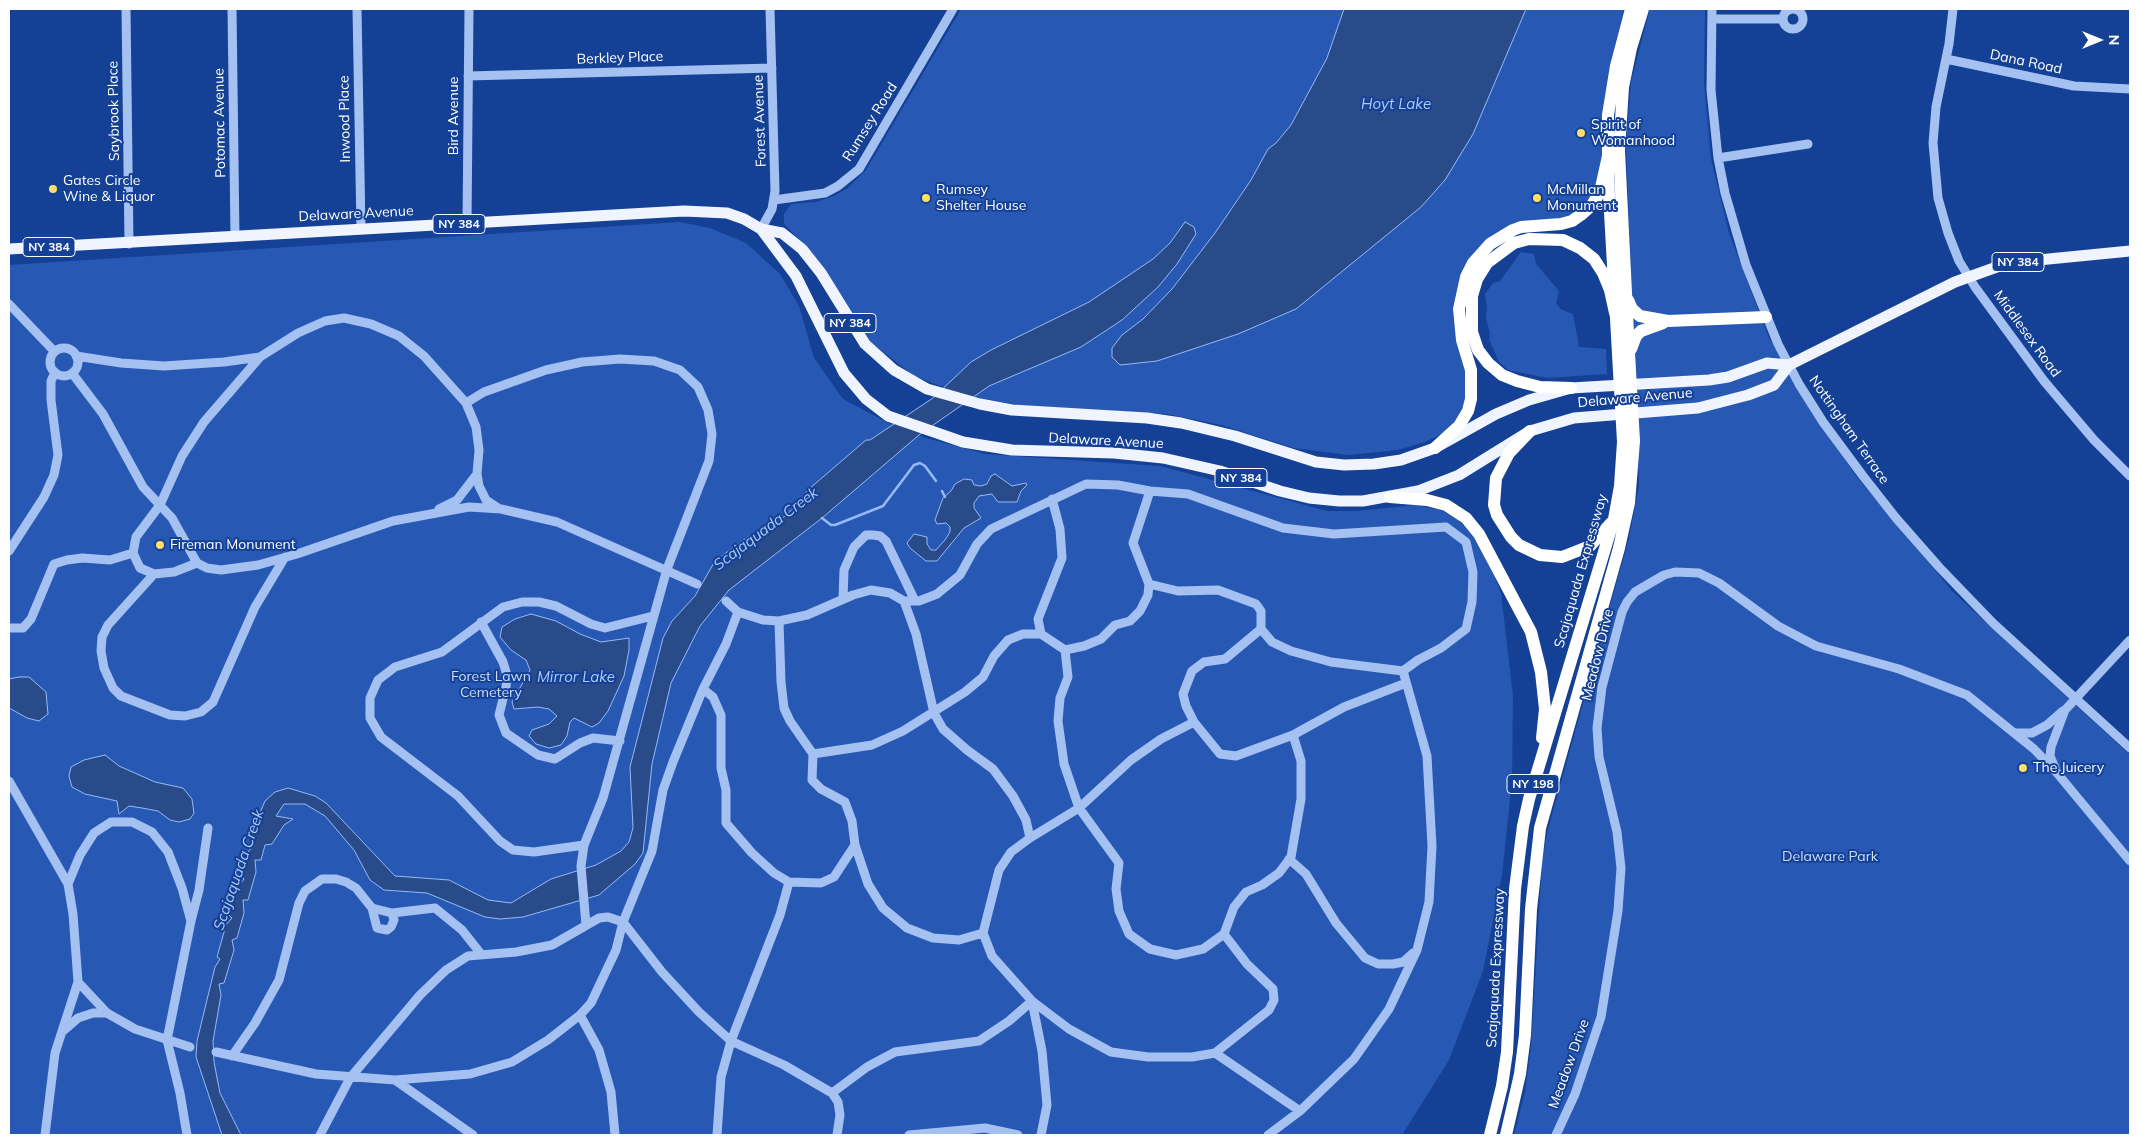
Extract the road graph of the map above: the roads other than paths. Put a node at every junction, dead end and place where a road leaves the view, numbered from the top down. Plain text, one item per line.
1 (126, 9) edge
2 (232, 9) edge
3 (357, 9) edge
4 (469, 9) edge
5 (770, 9) edge
6 (953, 9) edge
7 (1631, 9) edge
8 (1643, 9) edge
9 (1712, 9) edge
10 (1953, 9) edge
11 (1783, 19) dead end
12 (1712, 20) junction
13 (1946, 59) junction
14 (772, 68) junction
15 (468, 76) junction
16 (2130, 89) edge
17 (1808, 144) dead end
18 (1608, 156) junction
19 (1718, 158) junction
20 (774, 200) junction
21 (468, 223) junction
22 (362, 229) junction
23 (761, 229) junction
24 (235, 237) junction
25 (129, 244) junction
26 (9, 249) edge
27 (2130, 251) edge
28 (1969, 276) junction
29 (1626, 292) junction
30 (9, 304) edge
31 (1616, 314) junction
32 (1766, 317) junction
33 (1668, 321) junction
34 (54, 351) junction
35 (1624, 354) junction
36 (76, 356) junction
37 (260, 357) junction
38 (1789, 365) junction
39 (55, 372) junction
40 (72, 373) junction
41 (1571, 388) junction
42 (466, 403) junction
43 (1530, 431) junction
44 (1629, 442) junction
45 (1435, 448) junction
46 (477, 474) junction
47 (2130, 476) edge
48 (1150, 491) junction
49 (1390, 498) junction
50 (1052, 499) junction
51 (160, 505) junction
52 (501, 509) junction
53 (432, 512) junction
54 (1614, 519) junction
55 (9, 551) edge
56 (133, 553) junction
57 (285, 557) junction
58 (197, 563) junction
59 (667, 569) junction
60 (154, 574) junction
61 (697, 584) dead end
62 (1149, 584) junction
63 (843, 599) junction
64 (726, 601) dead end
65 (904, 601) junction
66 (915, 601) junction
67 (738, 612) junction
68 (653, 616) junction
69 (779, 621) junction
70 (481, 622) junction
71 (9, 628) edge
72 (1261, 629) junction
73 (1041, 634) junction
74 (2130, 640) edge
75 (1065, 650) junction
76 (1403, 671) junction
77 (1406, 683) junction
78 (702, 689) junction
79 (2077, 698) junction
80 (2065, 710) junction
81 (934, 713) junction
82 (1194, 722) junction
83 (2016, 733) junction
84 (1293, 735) junction
85 (620, 741) junction
86 (2130, 748) edge
87 (813, 754) junction
88 (1537, 773) junction
89 (2057, 773) junction
90 (9, 781) edge
91 (1079, 808) junction
92 (208, 828) dead end
93 (1030, 838) junction
94 (855, 845) junction
95 (584, 846) junction
96 (1290, 859) junction
97 (2130, 861) edge
98 (789, 882) junction
99 (68, 884) junction
100 (372, 908) junction
101 (392, 914) junction
102 (191, 921) junction
103 (623, 922) junction
104 (586, 925) junction
105 (982, 933) junction
106 (1224, 934) junction
107 (1417, 950) junction
108 (481, 954) junction
109 (78, 982) junction
110 (1032, 1001) junction
111 (107, 1014) junction
112 (580, 1015) junction
113 (62, 1031) junction
114 (167, 1040) junction
115 (731, 1041) junction
116 (190, 1047) dead end
117 (216, 1052) dead end
118 (1215, 1052) junction
119 (232, 1056) junction
120 (350, 1078) junction
121 (395, 1080) junction
122 (832, 1093) junction
123 (1300, 1111) junction
124 (46, 1135) edge
125 (186, 1135) edge
126 (320, 1135) edge
127 (473, 1135) edge
128 (615, 1135) edge
129 (717, 1135) edge
130 (837, 1135) edge
131 (910, 1135) edge
132 (1018, 1135) edge
133 (1041, 1135) edge
134 (1268, 1135) edge
135 (1490, 1135) edge
136 (1506, 1135) edge
137 (1556, 1135) edge

1 - 25 street, Saybrook Place
2 - 24 street, Potomac Avenue
3 - 22 street, Inwood Place
4 - 15 street, Bird Avenue
5 - 14 street, Forest Avenue
6 - 20 street, Rumsey Road
7 - 18 highway, Scajaquada Expressway / NY 198
8 - 29 highway, Scajaquada Expressway / NY 198
9 - 12 street, Nottingham Terrace
10 - 13 street, Middlesex Road
11 - 12 street
12 - 19 street, Nottingham Terrace
13 - 16 street, Dana Road
13 - 28 street, Middlesex Road
14 - 15 street, Berkley Place
14 - 20 street, Forest Avenue
15 - 21 street, Bird Avenue
17 - 19 street
18 - 31 highway, Scajaquada Expressway / NY 198
18 - 45 highway
19 - 32 street, Nottingham Terrace
20 - 23 street, Forest Avenue
21 - 22 main road, Delaware Avenue / NY 384
21 - 23 main road, Delaware Avenue / NY 384
22 - 24 main road, Delaware Avenue / NY 384
23 - 45 main road, Delaware Avenue / NY 384
23 - 49 main road, Delaware Avenue / NY 384
24 - 25 main road, Delaware Avenue / NY 384
25 - 26 main road, Delaware Avenue / NY 384
27 - 28 main road, Delaware Avenue / NY 384
28 - 38 main road, Delaware Avenue / NY 384
28 - 47 street, Middlesex Road
29 - 33 highway
29 - 35 highway, Scajaquada Expressway / NY 198
30 - 34 street
31 - 35 highway, Scajaquada Expressway / NY 198
31 - 41 highway
32 - 33 highway
32 - 38 street, Nottingham Terrace
33 - 35 highway
34 - 36 street
34 - 39 street
35 - 44 highway, Scajaquada Expressway / NY 198, bridge
36 - 37 street
36 - 40 street
37 - 42 street
37 - 51 street
38 - 41 main road, Delaware Avenue / NY 384
38 - 43 main road, Delaware Avenue / NY 384
38 - 79 street, Nottingham Terrace
39 - 40 street
39 - 55 street
40 - 51 street
41 - 45 main road, Delaware Avenue / NY 384
42 - 46 street
42 - 59 street
43 - 49 main road, Delaware Avenue / NY 384
43 - 54 highway
44 - 54 highway, Scajaquada Expressway / NY 198
44 - 136 highway, Scajaquada Expressway / NY 198
46 - 52 street
46 - 53 street
48 - 50 street
48 - 62 street
48 - 76 street
49 - 88 highway
50 - 66 street
50 - 73 street
51 - 56 street
51 - 58 street
52 - 53 street
52 - 59 street
53 - 57 street
54 - 88 highway, Scajaquada Expressway / NY 198
56 - 60 street
56 - 71 street
57 - 58 street
57 - 60 street
58 - 60 street
59 - 61 street
59 - 68 street
62 - 72 street
62 - 75 street
63 - 65 street
63 - 66 street
63 - 69 street
64 - 67 street
65 - 66 street
65 - 81 street
67 - 69 street
67 - 78 street
68 - 70 street
68 - 85 street
69 - 87 street
70 - 85 street
70 - 95 street
72 - 76 street
72 - 82 street
73 - 75 street
73 - 81 street
74 - 79 street
75 - 91 street
76 - 77 street
77 - 84 street
77 - 107 street
78 - 98 street
78 - 103 street
79 - 80 street
79 - 86 street, Nottingham Terrace
80 - 83 street
80 - 89 street
81 - 87 street
81 - 93 street
82 - 84 street
82 - 91 street
83 - 89 street, Meadow Drive
83 - 137 street, Meadow Drive
84 - 96 street
85 - 95 street
87 - 94 street
88 - 135 highway, Scajaquada Expressway / NY 198
89 - 97 street, Meadow Drive
90 - 99 street
91 - 93 street
91 - 106 street
92 - 102 street
93 - 105 street
94 - 98 street
94 - 105 street
95 - 104 street
96 - 106 street
96 - 107 street
98 - 115 street
99 - 102 street
99 - 109 street
100 - 101 street
100 - 101 street
100 - 119 street
101 - 108 street
102 - 114 street
103 - 104 street
103 - 112 street
103 - 115 street
104 - 108 street
105 - 110 street
106 - 118 street
107 - 123 street
108 - 120 street
109 - 111 street
109 - 113 street
110 - 118 street
110 - 122 street
110 - 133 street
111 - 113 street
111 - 114 street
112 - 121 street
112 - 128 street
113 - 124 street
114 - 116 street
114 - 125 street
115 - 122 street
115 - 129 street
117 - 119 street
118 - 123 street
119 - 120 street
120 - 121 street
120 - 126 street
121 - 127 street
122 - 130 street
123 - 134 street
131 - 132 street

